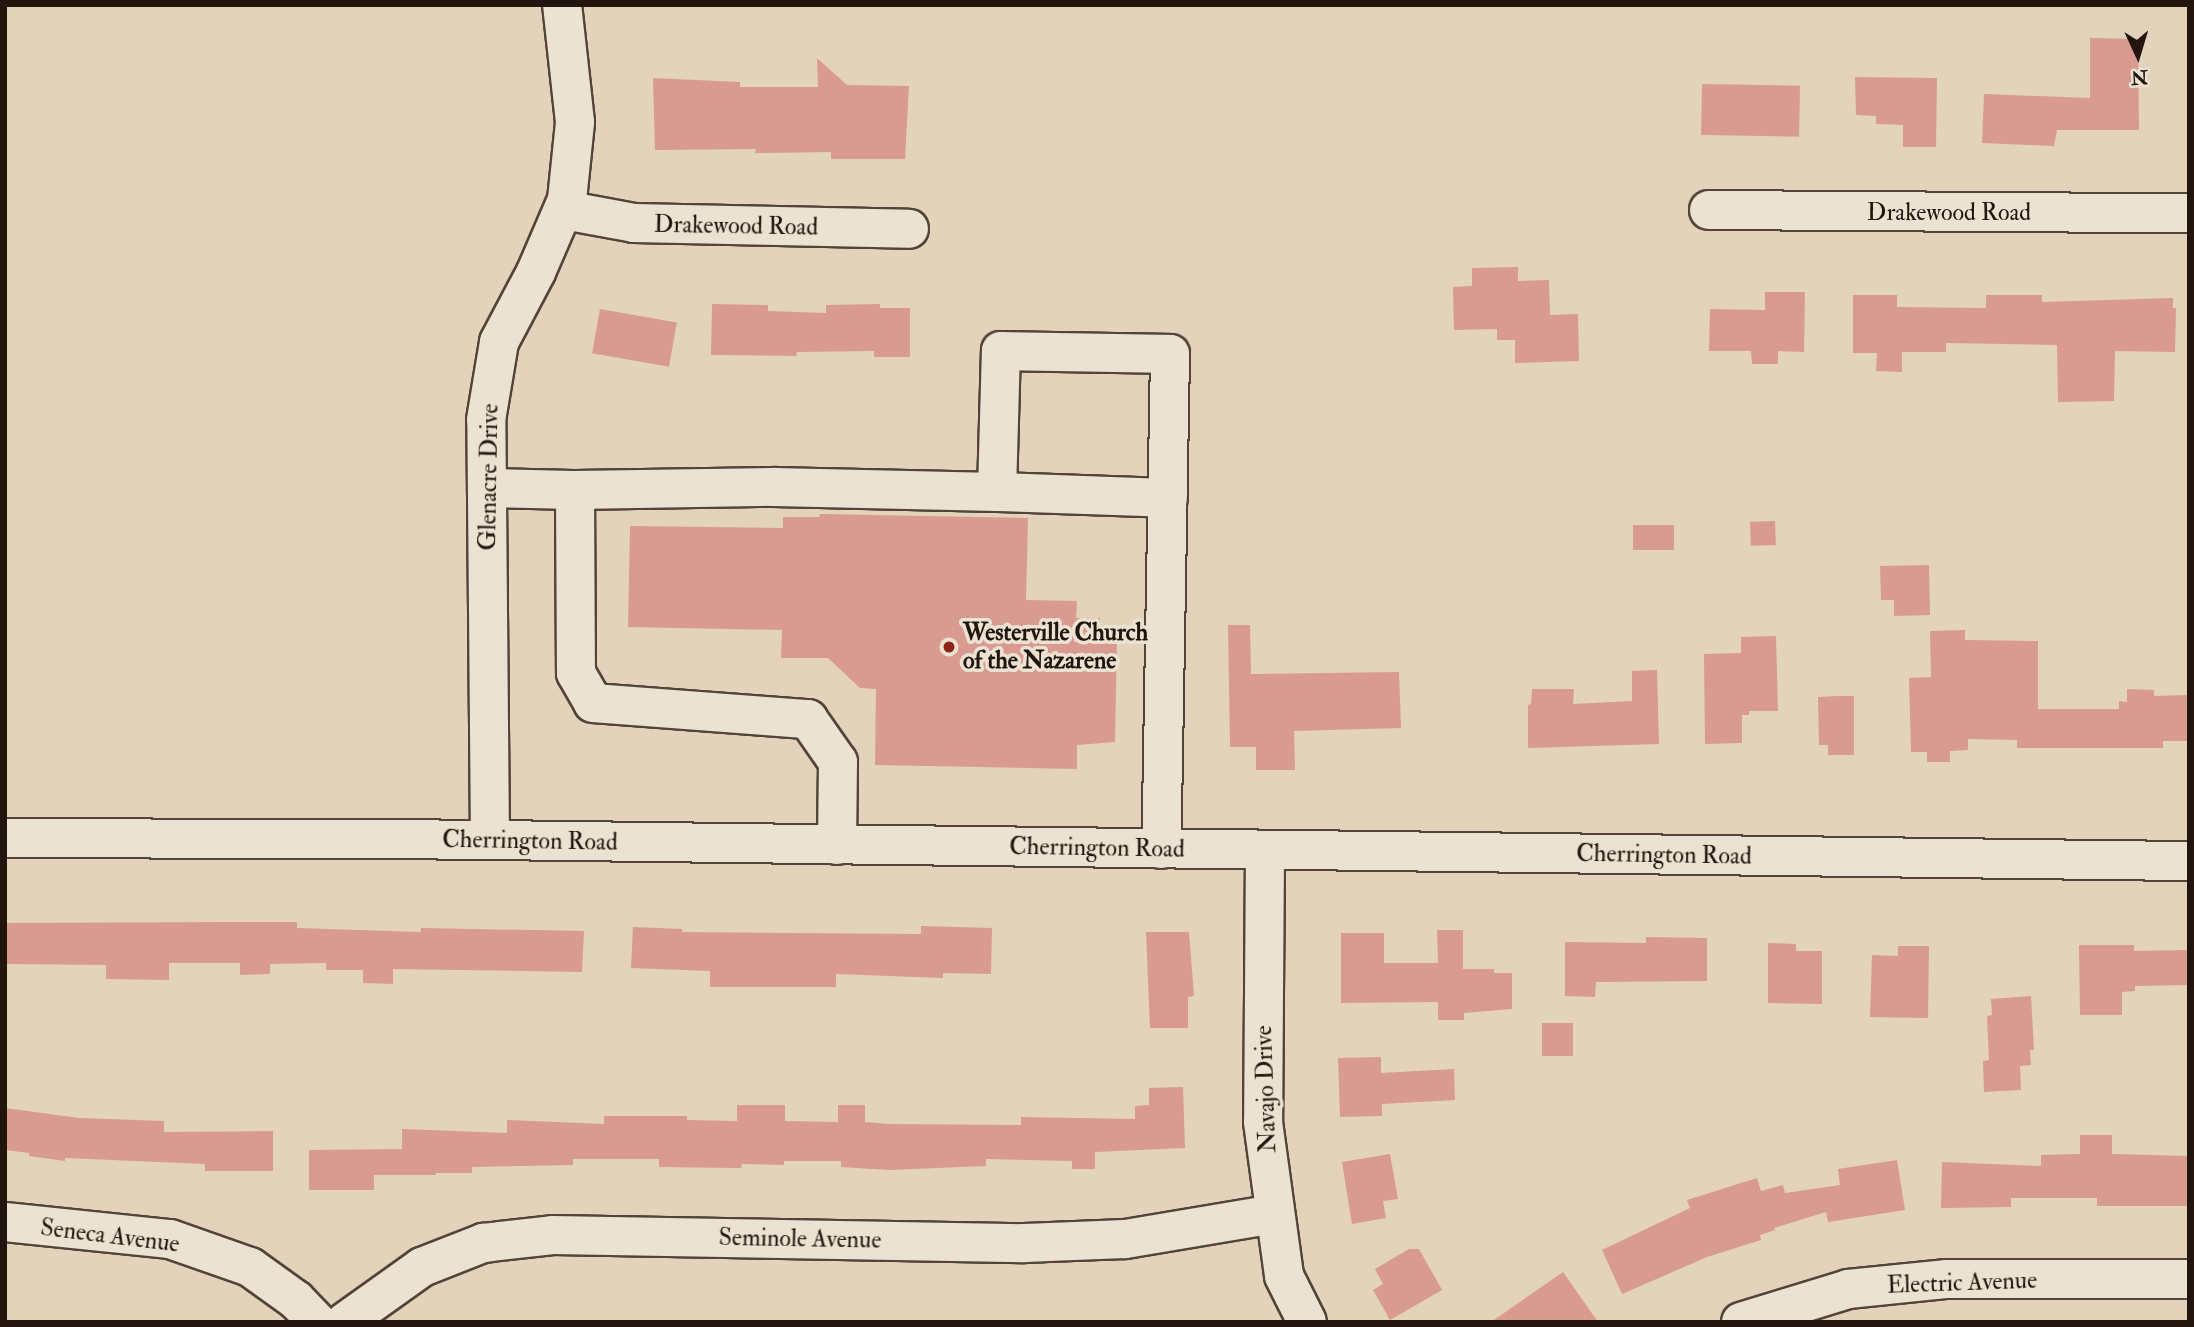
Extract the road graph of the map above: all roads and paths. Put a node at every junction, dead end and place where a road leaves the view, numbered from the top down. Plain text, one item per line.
1 (562, 5) edge
2 (564, 210) junction
3 (1709, 210) dead end
4 (2189, 213) edge
5 (909, 229) dead end
6 (487, 488) junction
7 (575, 490) junction
8 (997, 492) junction
9 (1167, 498) junction
10 (5, 838) edge
11 (490, 840) junction
12 (837, 845) junction
13 (1161, 849) junction
14 (1265, 851) junction
15 (2189, 861) edge
16 (1275, 1214) junction
17 (5, 1222) edge
18 (2189, 1279) edge
19 (317, 1322) edge
20 (345, 1322) edge
21 (1307, 1322) edge
22 (1741, 1322) edge

1 - 2 street, Glenacre Drive
2 - 5 street, Drakewood Road
2 - 6 street, Glenacre Drive
3 - 4 street, Drakewood Road
6 - 7 street
6 - 11 street, Glenacre Drive
7 - 8 street
7 - 12 street
8 - 9 street
8 - 9 street
9 - 13 street
10 - 11 street, Cherrington Road
11 - 12 street, Cherrington Road
12 - 13 street, Cherrington Road
13 - 14 street, Cherrington Road
14 - 15 street, Cherrington Road
14 - 16 street, Navajo Drive
16 - 20 street, Seminole Avenue
16 - 21 street, Navajo Drive
17 - 19 street, Seneca Avenue
18 - 22 street, Electric Avenue

